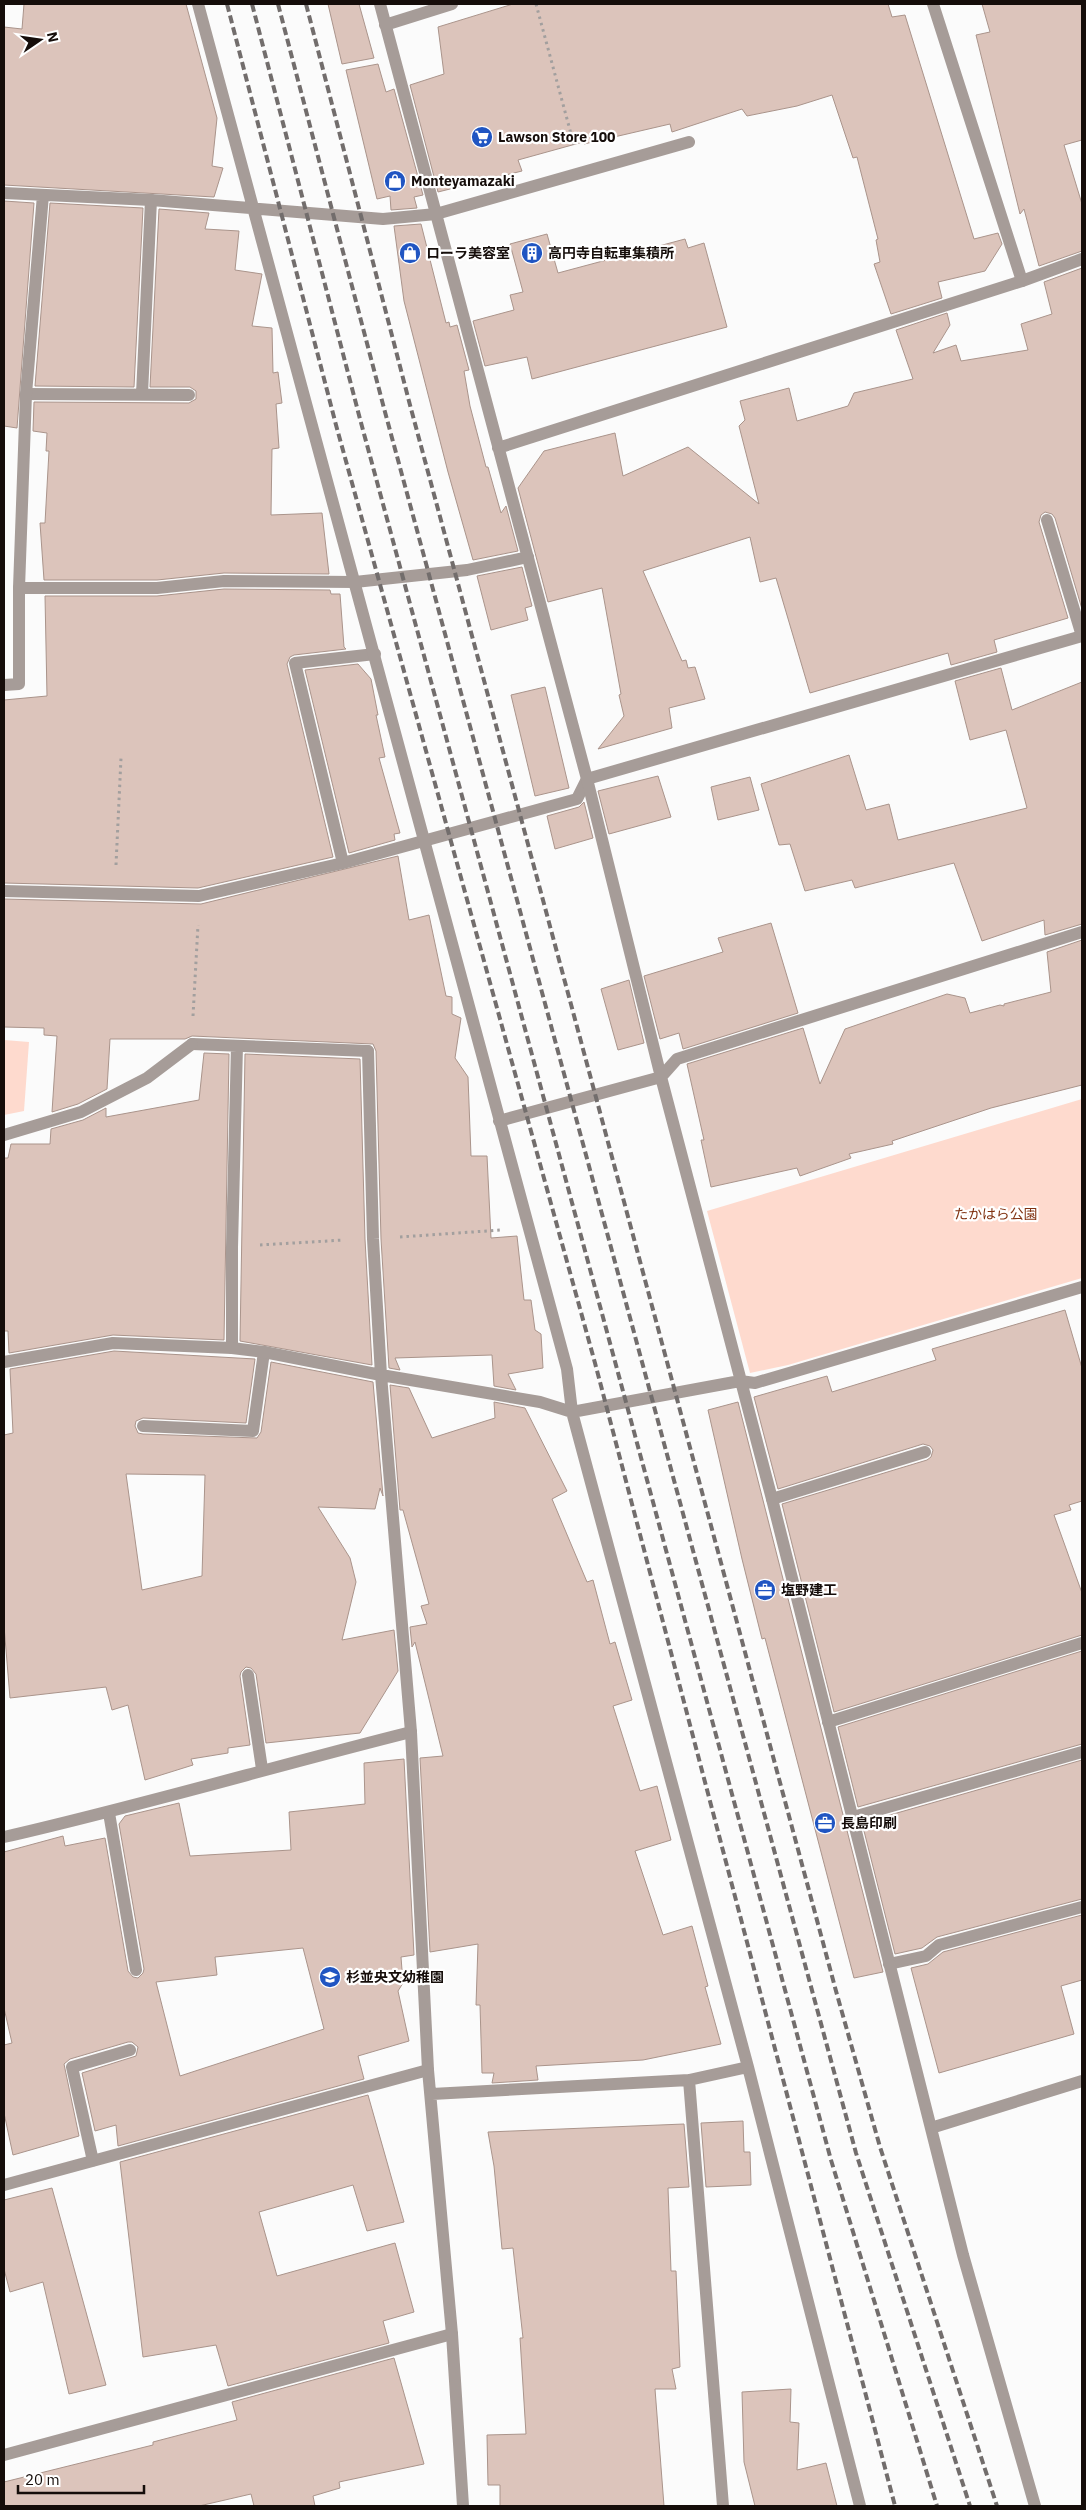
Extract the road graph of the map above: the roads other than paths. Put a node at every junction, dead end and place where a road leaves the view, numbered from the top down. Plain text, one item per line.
1 (198, 4) edge
2 (380, 4) edge
3 (452, 4) edge
4 (932, 4) edge
5 (385, 25) junction
6 (689, 142) dead end
7 (4, 193) edge
8 (43, 195) junction
9 (151, 200) junction
10 (252, 207) junction
11 (436, 214) junction
12 (1082, 259) edge
13 (1022, 281) junction
14 (26, 394) junction
15 (142, 394) junction
16 (188, 395) dead end
17 (498, 448) junction
18 (1047, 520) dead end
19 (528, 557) junction
20 (356, 582) junction
21 (19, 588) junction
22 (1082, 636) edge
23 (375, 654) junction
24 (4, 685) edge
25 (587, 779) junction
26 (426, 841) junction
27 (343, 863) junction
28 (4, 892) edge
29 (1082, 932) edge
30 (237, 1046) junction
31 (661, 1077) junction
32 (499, 1121) junction
33 (4, 1135) edge
34 (1082, 1286) edge
35 (232, 1348) junction
36 (264, 1352) junction
37 (4, 1362) edge
38 (381, 1375) junction
39 (740, 1381) junction
40 (572, 1412) junction
41 (143, 1426) dead end
42 (925, 1452) dead end
43 (772, 1499) junction
44 (1082, 1643) edge
45 (248, 1675) dead end
46 (828, 1722) junction
47 (411, 1732) junction
48 (1082, 1752) edge
49 (262, 1769) junction
50 (109, 1813) junction
51 (853, 1817) junction
52 (4, 1837) edge
53 (1082, 1908) edge
54 (889, 1964) junction
55 (136, 1970) dead end
56 (130, 2050) dead end
57 (748, 2067) junction
58 (428, 2070) junction
59 (689, 2080) junction
60 (1082, 2081) edge
61 (432, 2094) junction
62 (931, 2128) junction
63 (93, 2161) junction
64 (4, 2185) edge
65 (452, 2334) junction
66 (4, 2455) edge
67 (463, 2506) edge
68 (724, 2506) edge
69 (860, 2506) edge
70 (1035, 2506) edge

1 - 10 street
2 - 5 street
3 - 5 street
4 - 13 street
5 - 11 street
6 - 11 street
7 - 8 street
8 - 9 street
8 - 14 street
9 - 10 street
9 - 15 street
10 - 11 street
10 - 20 street
11 - 17 street
12 - 13 street
13 - 17 street
14 - 15 street
14 - 21 street
15 - 16 street
17 - 19 street
18 - 22 street
19 - 20 street
19 - 25 street
20 - 21 street
20 - 23 street
21 - 24 street
22 - 25 street
23 - 26 street
23 - 27 street
25 - 26 street
25 - 31 street
26 - 27 street
26 - 32 street
27 - 28 street
29 - 31 street
30 - 33 street
30 - 35 street
30 - 38 street
31 - 32 street
31 - 39 street
32 - 40 street
34 - 39 street
35 - 36 street
35 - 37 street
36 - 38 street
36 - 41 street
38 - 40 street
38 - 47 street
39 - 40 street
39 - 43 street
40 - 57 street
42 - 43 street
43 - 46 street
44 - 46 street
45 - 49 street
46 - 51 street
47 - 49 street
47 - 58 street
48 - 51 street
49 - 50 street
50 - 52 street
50 - 55 street
51 - 54 street
53 - 54 street
54 - 62 street
56 - 63 street
57 - 59 street
57 - 69 street
58 - 61 street
58 - 63 street
59 - 61 street
59 - 68 street
60 - 62 street
61 - 65 street
62 - 70 street
63 - 64 street
65 - 66 street
65 - 67 street

